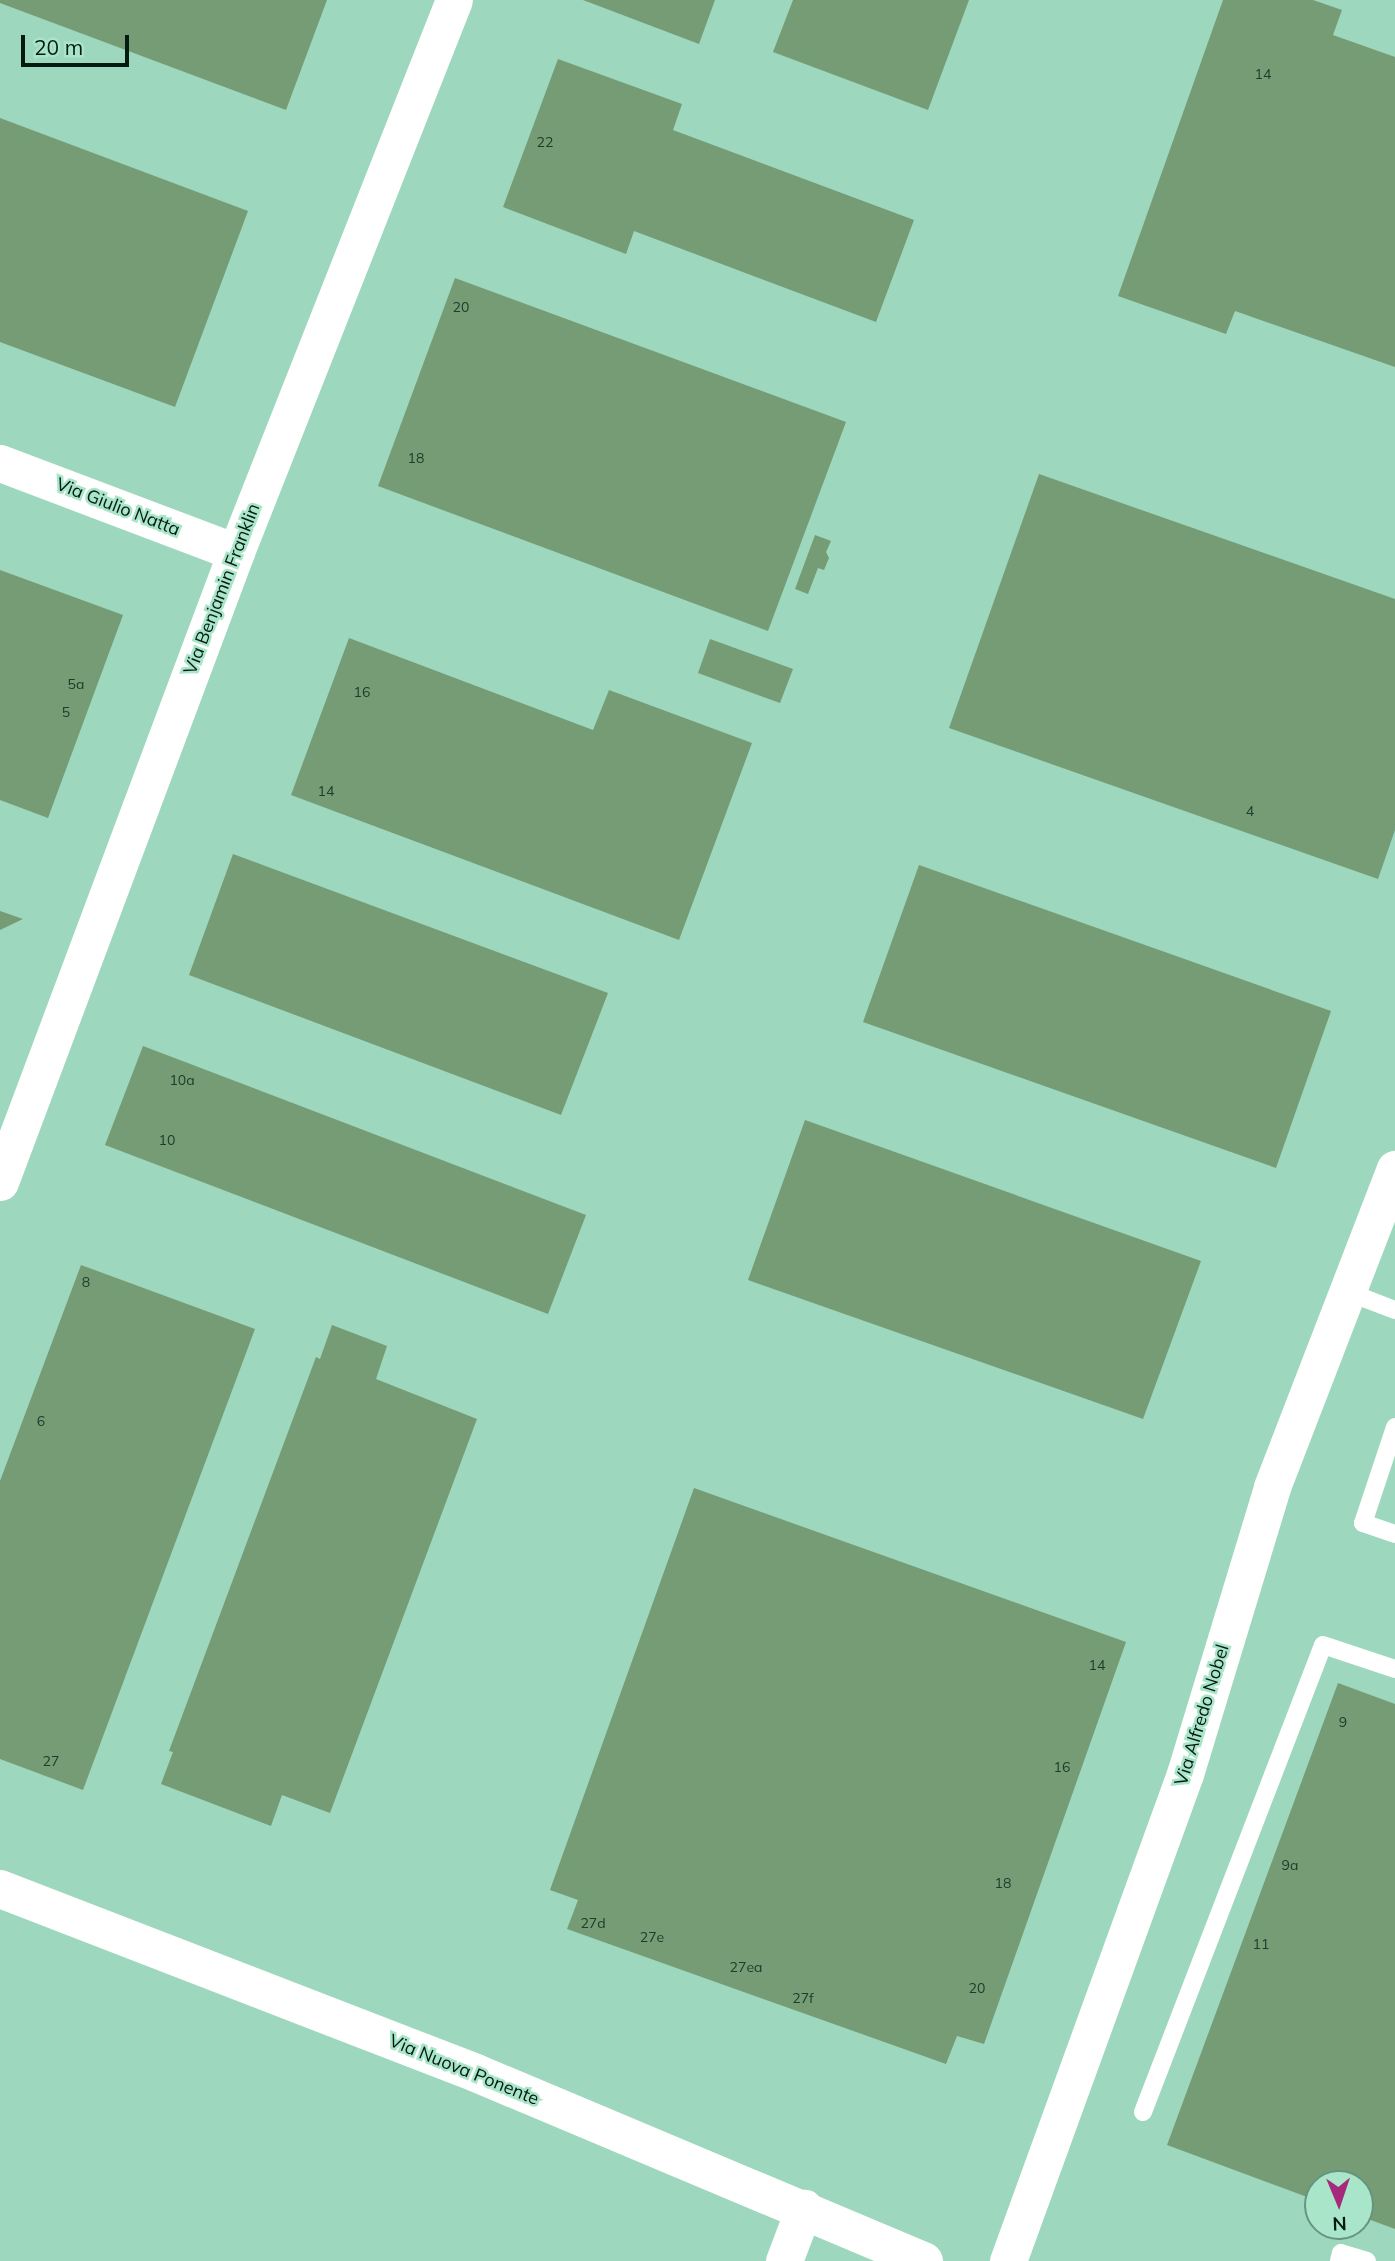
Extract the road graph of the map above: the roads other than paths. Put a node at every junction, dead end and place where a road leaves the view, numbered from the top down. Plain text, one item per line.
1 (454, 0) edge
2 (0, 463) edge
3 (236, 552) junction
4 (1395, 1169) edge
5 (0, 1182) edge
6 (1348, 1292) junction
7 (1395, 1310) edge
8 (1395, 1427) edge
9 (1395, 1534) edge
10 (1395, 1669) edge
11 (0, 1889) edge
12 (1143, 2112) dead end
13 (804, 2208) junction
14 (784, 2261) edge
15 (924, 2261) edge
16 (1008, 2261) edge
17 (1339, 2261) edge
18 (1367, 2261) edge

1 - 3 street, Via Benjamin Franklin
2 - 3 street, Via Giulio Natta
3 - 5 street, Via Benjamin Franklin
4 - 6 street, Via Alfredo Nobel
6 - 7 lane
6 - 16 street, Via Alfredo Nobel
8 - 9 lane
10 - 12 lane
11 - 13 street, Via Nuova Ponente
13 - 14 street
13 - 15 street, Via Nuova Ponente
17 - 18 lane

